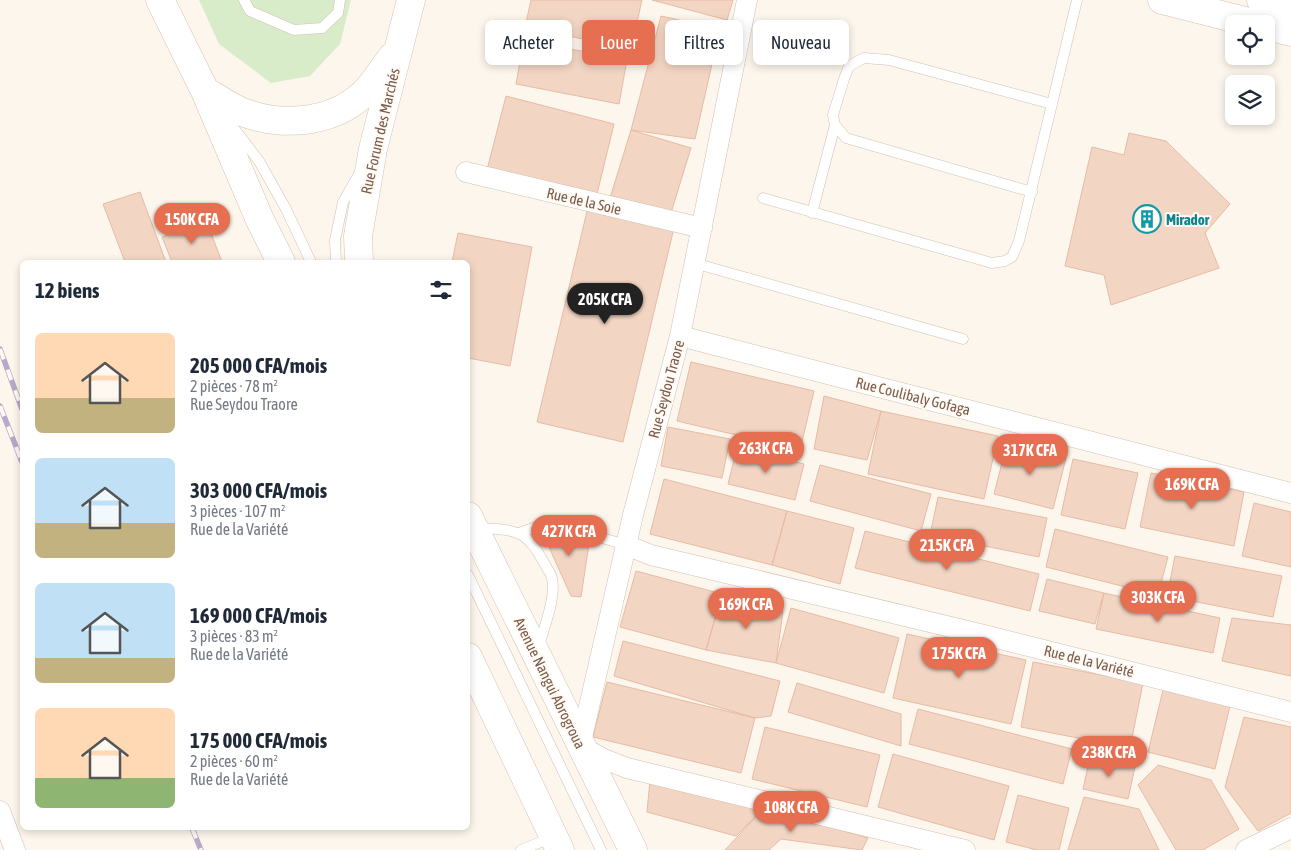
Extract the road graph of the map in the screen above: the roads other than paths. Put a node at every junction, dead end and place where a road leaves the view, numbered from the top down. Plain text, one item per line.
1 (160, 0) edge
2 (244, 0) edge
3 (340, 0) edge
4 (411, 0) edge
5 (748, 0) edge
6 (1077, 0) edge
7 (1162, 0) edge
8 (1261, 0) edge
9 (1291, 8) edge
10 (1225, 16) edge
11 (1275, 28) edge
12 (1291, 32) edge
13 (400, 46) junction
14 (205, 91) junction
15 (1052, 104) junction
16 (835, 125) junction
17 (373, 149) junction
18 (466, 172) dead end
19 (1032, 192) junction
20 (763, 198) dead end
21 (812, 213) junction
22 (702, 228) junction
23 (280, 260) edge
24 (310, 260) edge
25 (336, 260) edge
26 (359, 260) edge
27 (694, 263) junction
28 (680, 336) junction
29 (963, 339) dead end
30 (1291, 493) edge
31 (471, 522) edge
32 (519, 533) junction
33 (626, 545) junction
34 (470, 579) edge
35 (537, 655) junction
36 (471, 672) edge
37 (1291, 712) edge
38 (580, 746) junction
39 (0, 811) edge
40 (1291, 828) edge
41 (557, 843) edge
42 (15, 850) edge
43 (521, 850) edge
44 (601, 850) edge
45 (633, 850) edge
46 (965, 850) edge
47 (1246, 850) edge

1 - 14 street
2 - 3 lane
4 - 13 street, Rue Forum des Marchés
5 - 22 street, Rue Seydou Traore
6 - 15 lane
7 - 10 street
8 - 9 street
11 - 12 street
13 - 14 street
13 - 17 street, Rue Forum des Marchés
14 - 23 street
14 - 24 lane
15 - 16 lane
15 - 19 lane
16 - 19 lane
16 - 21 lane
17 - 25 lane
17 - 26 street, Rue Forum des Marchés
18 - 22 street, Rue de la Soie
19 - 21 lane
20 - 21 lane
22 - 27 street, Rue Seydou Traore
27 - 28 street, Rue Seydou Traore
27 - 29 lane
28 - 30 street, Rue Coulibaly Gofaga
28 - 33 street, Rue Seydou Traore
31 - 32 lane
31 - 35 street, Avenue Nangui Abrogroua
32 - 33 lane
32 - 35 lane
33 - 37 street, Rue de la Variété
33 - 38 street, Rue Seydou Traore
34 - 44 lane, Avenue Nangui Abrogroua
35 - 38 street, Avenue Nangui Abrogroua
36 - 41 street
38 - 45 street, Avenue Nangui Abrogroua
38 - 46 street
39 - 42 street
40 - 47 street
41 - 43 lane

